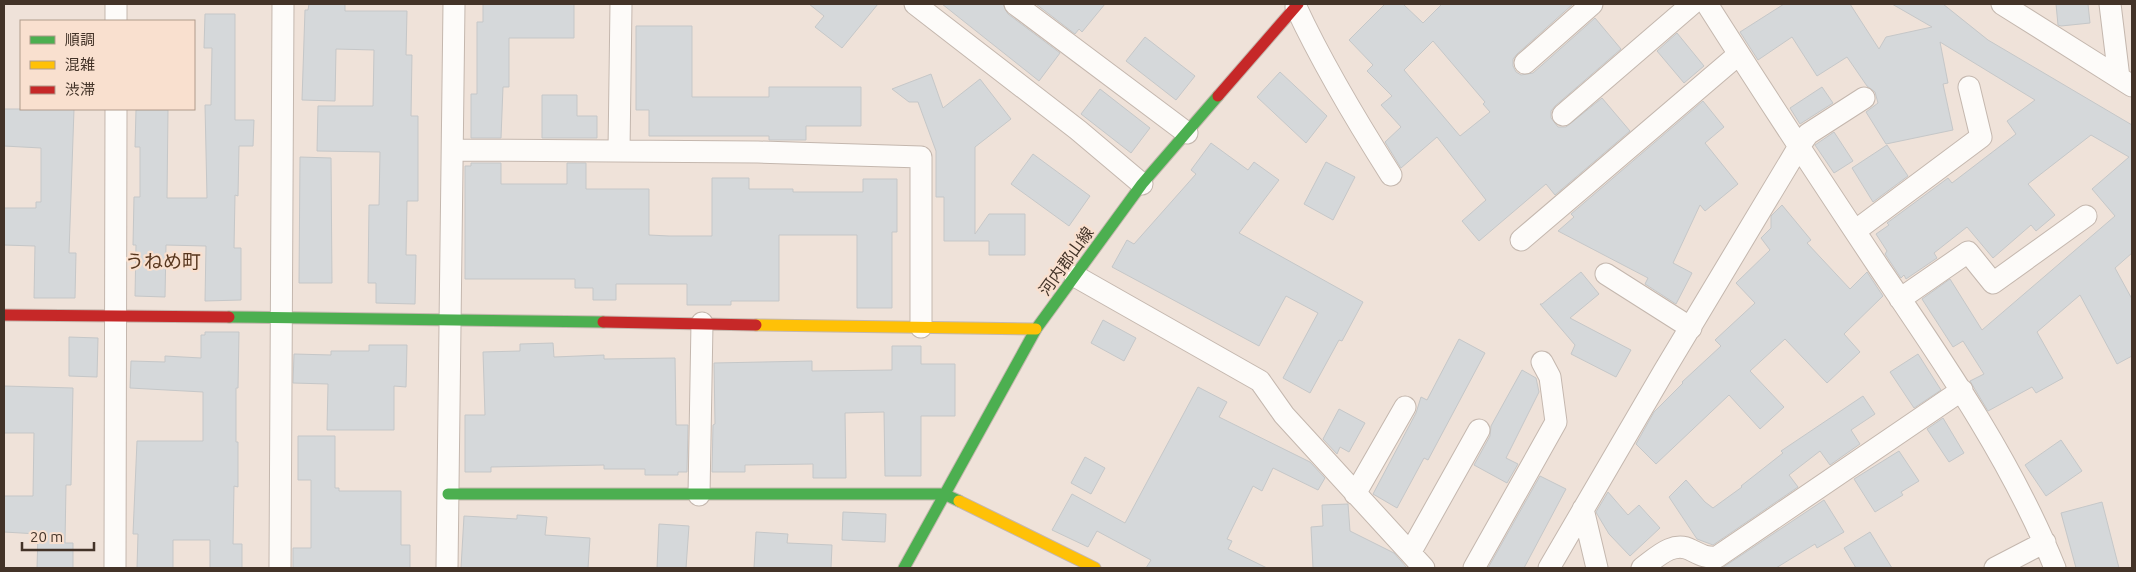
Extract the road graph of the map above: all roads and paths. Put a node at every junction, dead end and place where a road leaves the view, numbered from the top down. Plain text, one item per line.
1 (116, 4) edge
2 (283, 4) edge
3 (454, 4) edge
4 (621, 4) edge
5 (915, 4) edge
6 (1015, 4) edge
7 (1592, 4) edge
8 (1692, 4) edge
9 (1707, 4) edge
10 (2002, 4) edge
11 (2110, 4) edge
12 (1297, 5) edge
13 (116, 20) edge
14 (1739, 54) junction
15 (1525, 62) dead end
16 (2126, 82) edge
17 (1969, 87) dead end
18 (1864, 98) dead end
19 (116, 110) edge
20 (1563, 115) dead end
21 (1187, 133) junction
22 (1798, 148) junction
23 (454, 150) junction
24 (619, 150) junction
25 (1390, 175) dead end
26 (1142, 184) junction
27 (2086, 216) dead end
28 (1855, 232) junction
29 (1521, 240) dead end
30 (1606, 274) dead end
31 (1075, 276) junction
32 (1900, 299) junction
33 (4, 315) edge
34 (116, 315) junction
35 (280, 317) junction
36 (451, 319) junction
37 (702, 323) junction
38 (921, 327) junction
39 (1691, 328) junction
40 (1036, 329) junction
41 (1542, 362) dead end
42 (1962, 390) junction
43 (1405, 407) dead end
44 (1479, 430) dead end
45 (448, 494) junction
46 (699, 494) junction
47 (944, 494) junction
48 (1356, 494) junction
49 (1583, 509) junction
50 (2045, 542) junction
51 (1417, 561) edge
52 (115, 568) edge
53 (280, 568) edge
54 (447, 568) edge
55 (904, 568) edge
56 (1095, 568) edge
57 (1474, 568) edge
58 (1549, 568) edge
59 (1597, 568) edge
60 (1642, 568) edge
61 (1995, 568) edge
62 (2055, 568) edge

1 - 13 street
2 - 35 street
3 - 23 street
4 - 24 street
5 - 26 street
6 - 21 street
7 - 15 street
8 - 20 street
9 - 14 street
10 - 16 street
11 - 16 street
12 - 21 street, 河内郡山線
12 - 25 street
14 - 22 street
14 - 29 street
17 - 28 street
18 - 22 street
19 - 34 street
21 - 26 street, 河内郡山線
22 - 28 street
22 - 39 street
23 - 24 street
23 - 36 street
24 - 38 street
26 - 31 street, 河内郡山線
27 - 32 street
28 - 32 street
30 - 39 street
31 - 40 street, 河内郡山線
31 - 48 street
32 - 42 street
33 - 34 street
34 - 35 street
34 - 52 street
35 - 36 street
35 - 53 street
36 - 37 street
36 - 45 street
37 - 38 street
37 - 46 street
38 - 40 street
39 - 49 street
40 - 47 street, 河内郡山線
41 - 57 street
42 - 50 street
42 - 60 street
43 - 48 street
44 - 51 street
45 - 46 street
45 - 54 street
46 - 47 street
47 - 55 street, 河内郡山線
47 - 56 street
48 - 51 street
49 - 58 street
49 - 59 street
50 - 61 street
50 - 62 street

